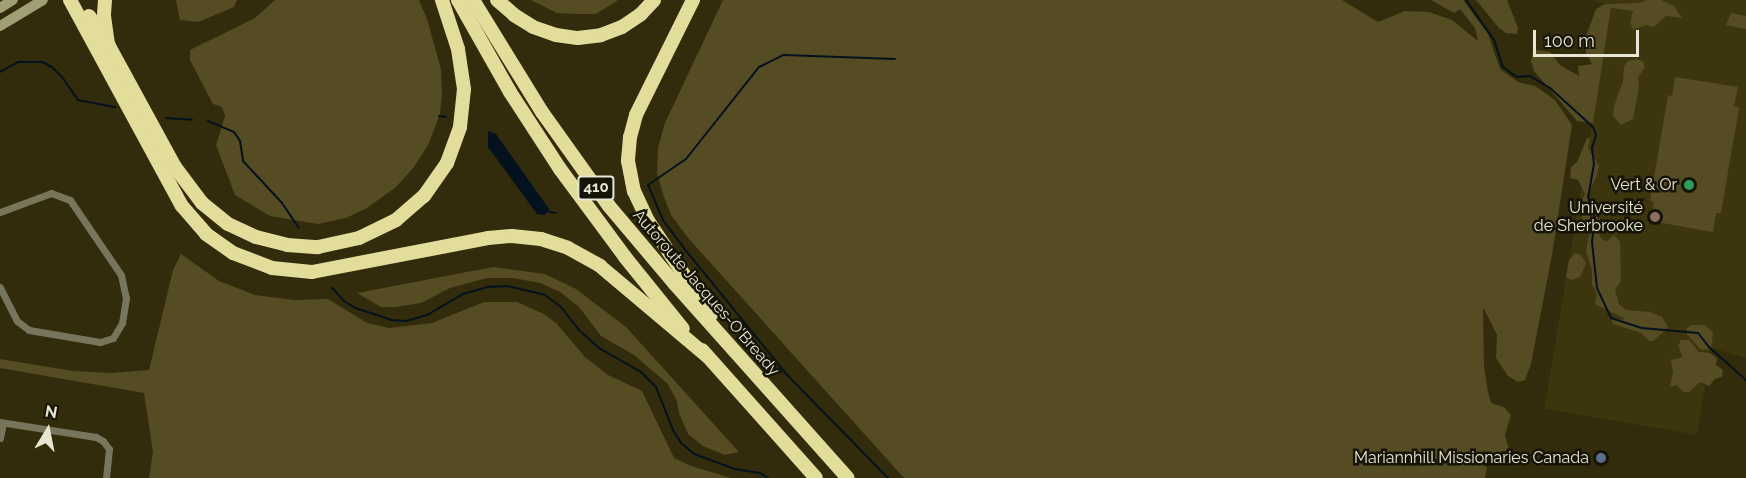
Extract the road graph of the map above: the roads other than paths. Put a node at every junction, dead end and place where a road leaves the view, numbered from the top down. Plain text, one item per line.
1 (13, 0) edge
2 (43, 0) edge
3 (70, 0) edge
4 (80, 0) edge
5 (105, 0) edge
6 (442, 0) edge
7 (458, 0) edge
8 (473, 0) edge
9 (497, 0) edge
10 (654, 0) edge
11 (693, 0) edge
12 (0, 8) edge
13 (0, 26) edge
14 (109, 46) junction
15 (0, 212) edge
16 (0, 287) edge
17 (707, 356) junction
18 (741, 359) junction
19 (1, 422) edge
20 (0, 438) edge
21 (106, 478) edge
22 (816, 478) edge
23 (848, 478) edge

1 - 12 street
2 - 13 street
3 - 17 highway
4 - 14 highway
5 - 14 highway
6 - 14 highway
7 - 17 highway, 410
8 - 18 highway, Autoroute Jacques-O'Bready / 410
9 - 10 highway
11 - 18 highway
15 - 16 street
17 - 22 highway, 410
18 - 23 highway, Autoroute Jacques-O'Bready / 410
19 - 20 street
19 - 21 street

